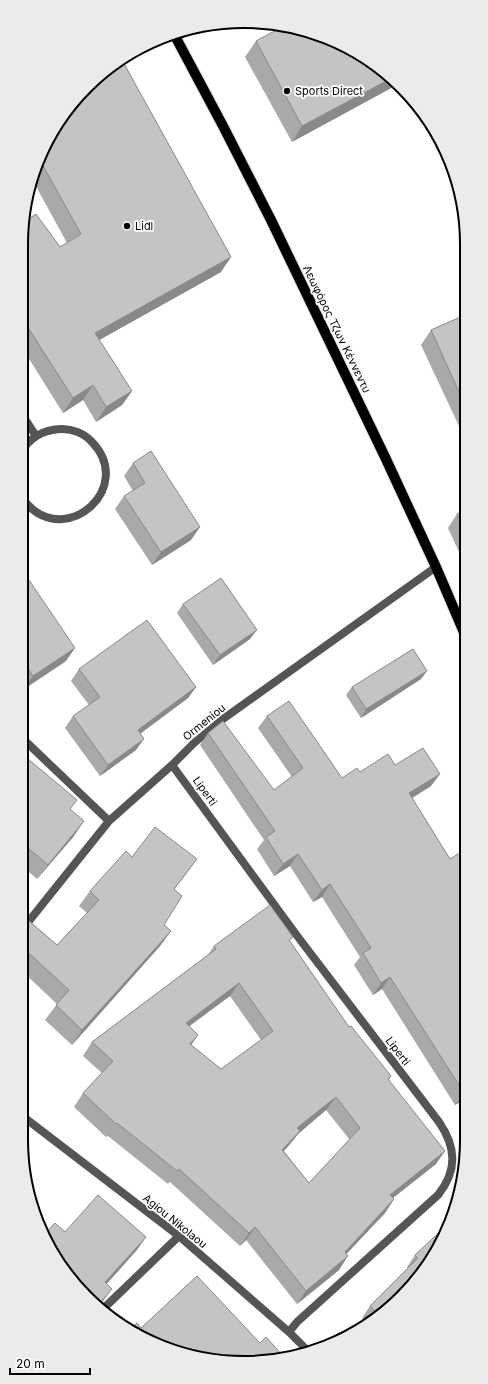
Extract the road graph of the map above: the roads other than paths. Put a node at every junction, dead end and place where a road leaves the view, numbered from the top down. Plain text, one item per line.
1 (176, 39) edge
2 (28, 424) edge
3 (36, 436) junction
4 (28, 443) edge
5 (28, 505) edge
6 (436, 567) junction
7 (460, 623) edge
8 (28, 744) edge
9 (172, 765) junction
10 (109, 821) junction
11 (28, 922) edge
12 (28, 1120) edge
13 (179, 1236) junction
14 (106, 1306) edge
15 (289, 1332) junction
16 (305, 1348) edge

1 - 6 main road, Λεωφόρος Τζων Κέννεντυ
2 - 3 street
3 - 4 street
3 - 5 street
6 - 7 main road, Λεωφόρος Τζων Κέννεντυ
6 - 9 street, Ormeniou
8 - 10 street
9 - 10 street, Ormeniou
9 - 15 street, Liperti
10 - 11 street, Ormeniou
12 - 13 street, Agiou Nikolaou
13 - 14 street
13 - 15 street, Agiou Nikolaou
15 - 16 street, Agiou Nikolaou

